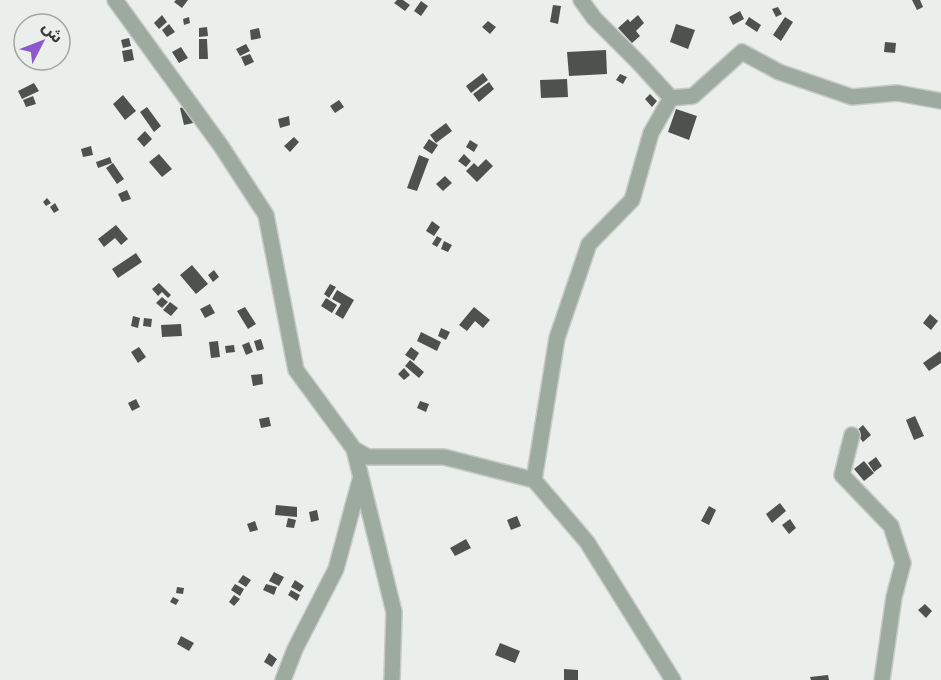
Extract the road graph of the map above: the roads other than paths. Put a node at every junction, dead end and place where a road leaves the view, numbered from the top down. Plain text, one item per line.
1 (115, 0) edge
2 (581, 0) edge
3 (671, 98) junction
4 (941, 101) edge
5 (852, 435) dead end
6 (354, 449) junction
7 (361, 476) junction
8 (534, 480) junction
9 (282, 680) edge
10 (392, 680) edge
11 (673, 680) edge
12 (882, 680) edge

1 - 6 street
2 - 3 street
3 - 4 street
3 - 8 street
5 - 12 street
6 - 7 street
6 - 8 street
7 - 9 street
7 - 10 street
8 - 11 street

